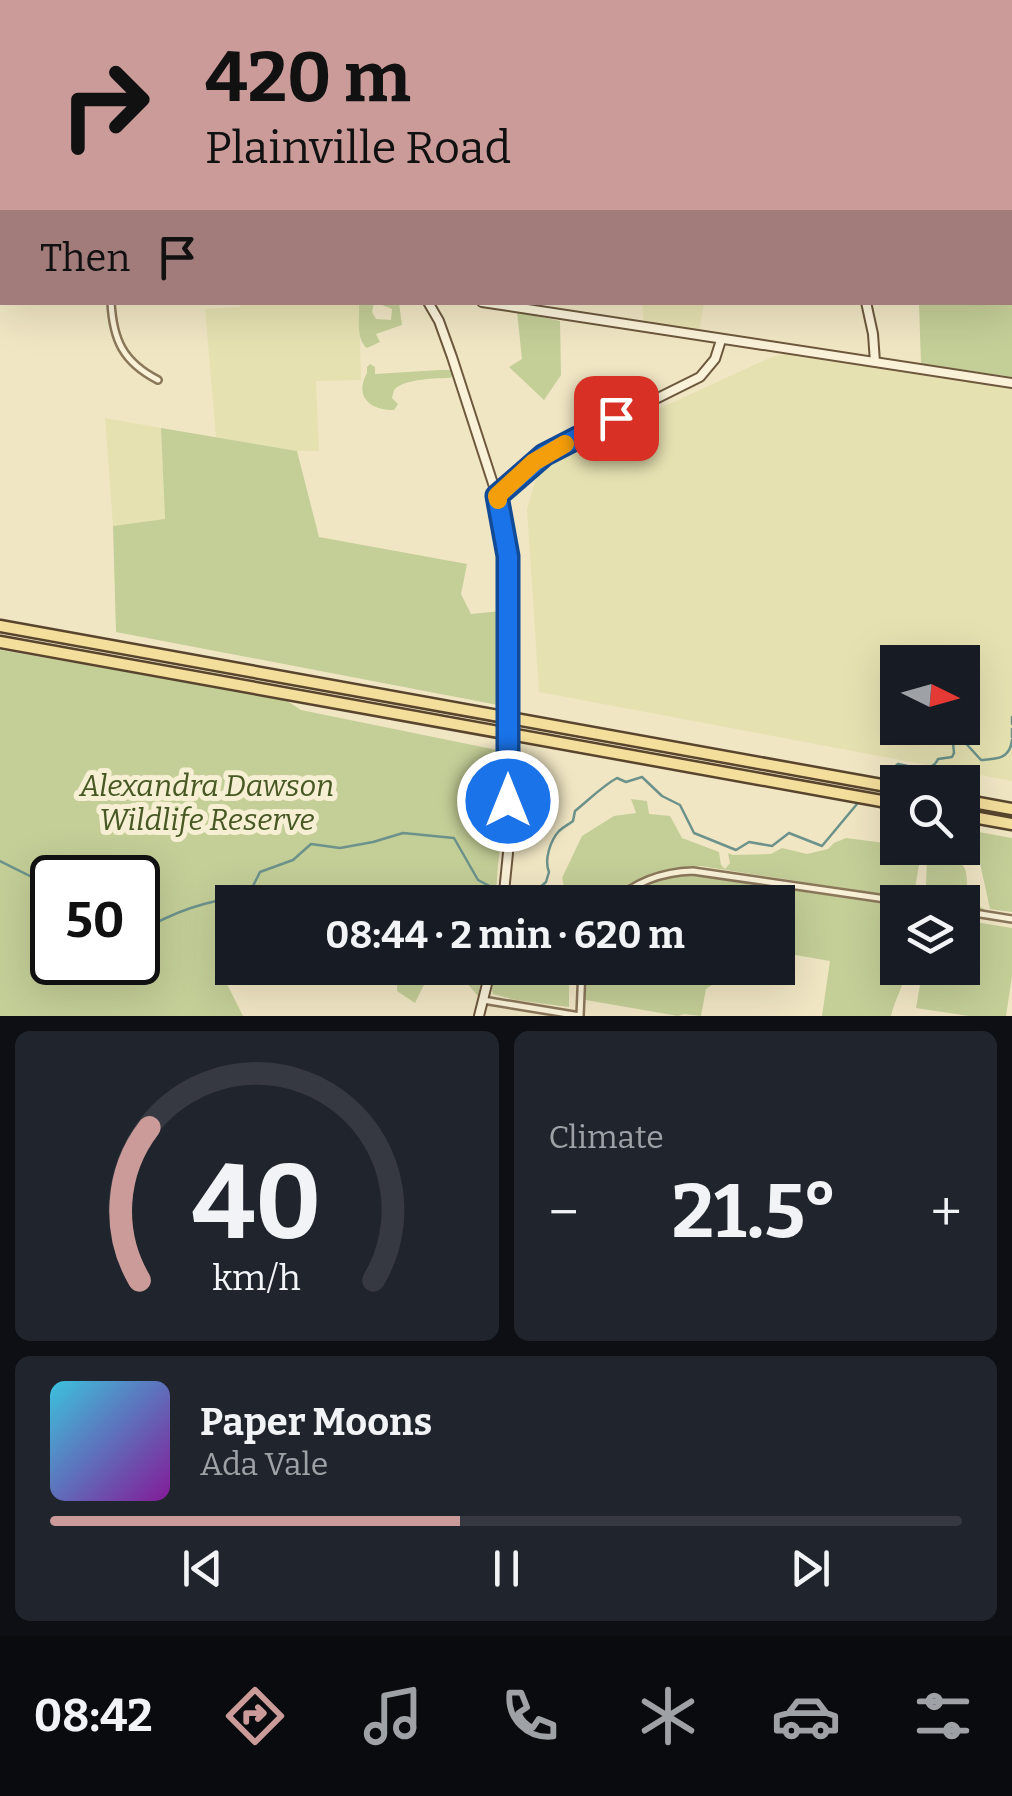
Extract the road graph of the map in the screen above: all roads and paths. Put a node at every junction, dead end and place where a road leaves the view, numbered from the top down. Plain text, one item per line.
1 (111, 305) edge
2 (430, 305) edge
3 (501, 305) edge
4 (867, 305) edge
5 (720, 340) junction
6 (875, 362) junction
7 (158, 380) dead end
8 (1012, 383) edge
9 (497, 496) junction
10 (0, 626) edge
11 (0, 642) edge
12 (880, 785) edge
13 (880, 801) edge
14 (980, 803) edge
15 (1012, 809) edge
16 (980, 818) edge
17 (1012, 824) edge
18 (505, 885) edge
19 (637, 885) edge
20 (789, 885) edge
21 (795, 886) edge
22 (880, 898) edge
23 (980, 914) edge
24 (1012, 919) edge
25 (487, 985) edge
26 (581, 985) edge
27 (483, 1000) junction
28 (479, 1016) edge
29 (580, 1016) edge

1 - 7 street
2 - 9 main road
3 - 5 main road
4 - 6 main road
5 - 6 main road
5 - 9 main road
6 - 8 main road
9 - 18 main road, bridge
10 - 12 main road
11 - 13 main road
14 - 15 main road
16 - 17 main road
19 - 20 street
21 - 22 street
23 - 24 street
25 - 27 main road
26 - 29 street
27 - 28 main road
27 - 29 street

